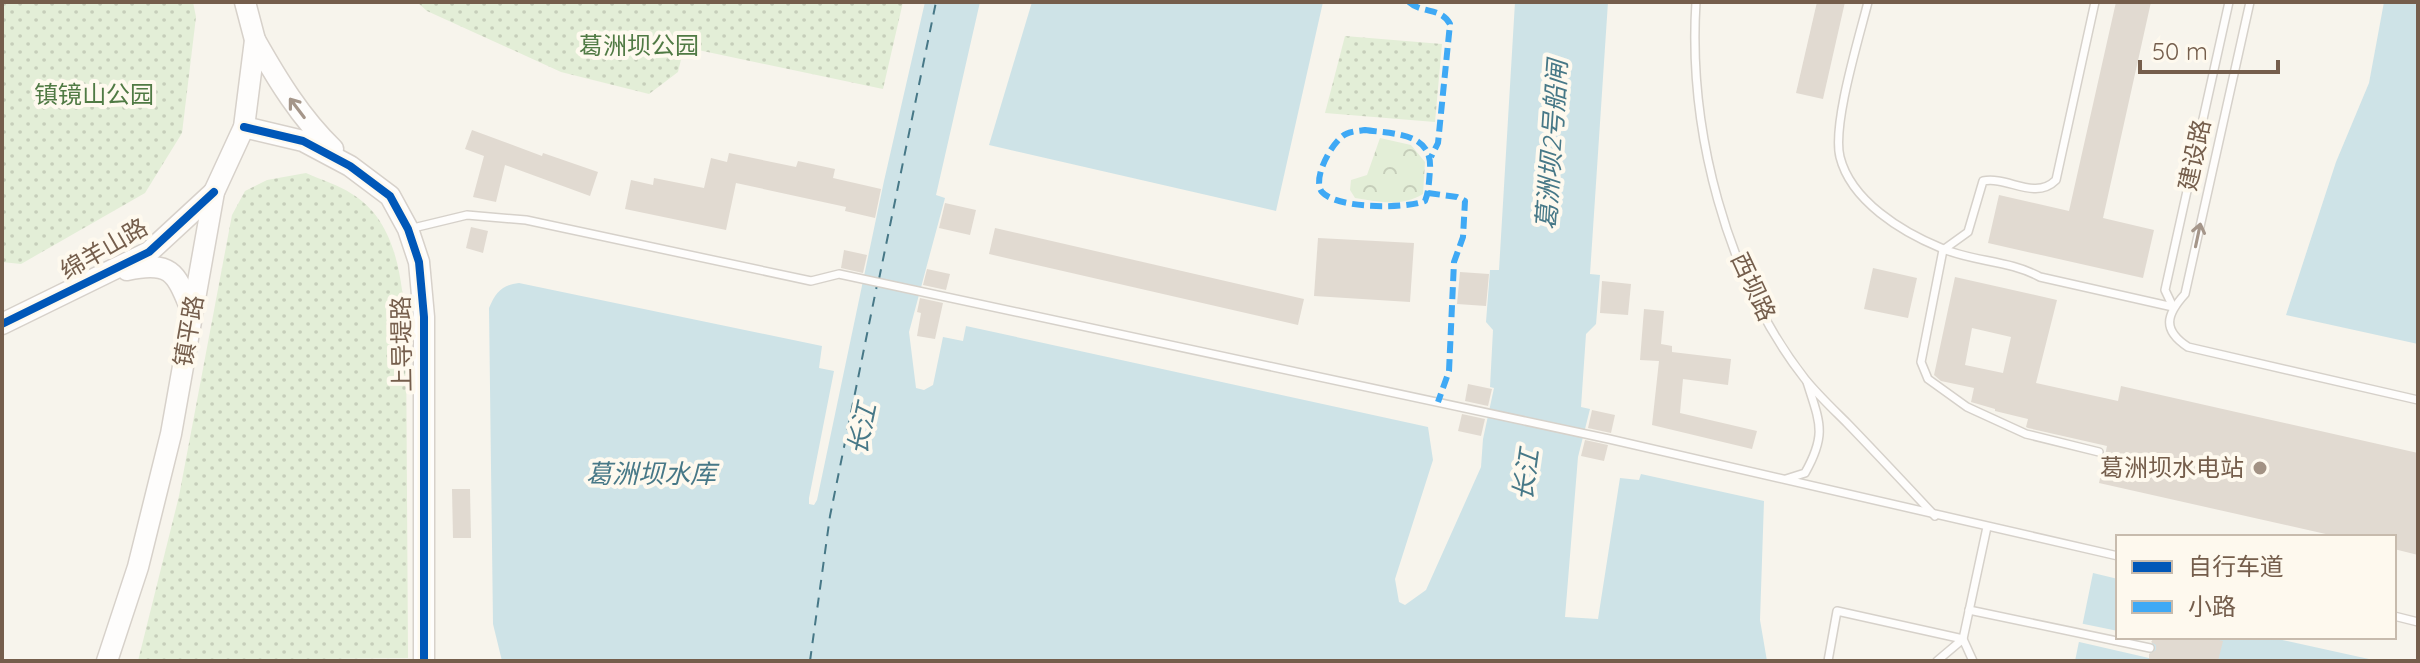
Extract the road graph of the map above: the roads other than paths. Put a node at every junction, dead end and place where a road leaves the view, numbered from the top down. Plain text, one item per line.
1 (245, 2) edge
2 (1696, 2) edge
3 (1868, 2) edge
4 (2095, 2) edge
5 (2229, 2) edge
6 (2250, 2) edge
7 (255, 40) junction
8 (244, 127) junction
9 (350, 166) junction
10 (214, 192) junction
11 (408, 229) junction
12 (1943, 250) junction
13 (108, 273) junction
14 (2173, 307) junction
15 (192, 312) junction
16 (2, 324) edge
17 (1806, 380) junction
18 (2418, 400) edge
19 (2099, 452) dead end
20 (1783, 480) junction
21 (1935, 516) junction
22 (1987, 527) junction
23 (2116, 556) edge
24 (1969, 610) junction
25 (2396, 616) edge
26 (2418, 622) edge
27 (1963, 639) junction
28 (2150, 648) dead end
29 (107, 661) edge
30 (424, 661) edge
31 (1828, 661) edge
32 (1937, 661) edge
33 (1973, 661) edge

1 - 7 street, 镇平路
2 - 17 lane, 西坝路
3 - 12 lane
4 - 12 lane
5 - 14 lane, 建设路
14 -> 6 lane
7 - 8 street, 镇平路
9 -> 7 street
8 - 9 street, 上导堤路
8 - 10 street, 镇平路
9 - 11 street, 上导堤路
10 - 13 street, 绵羊山路
10 - 15 street, 镇平路
11 - 20 lane
11 - 30 street, 上导堤路
12 - 14 lane
12 - 19 lane
13 - 15 street
13 - 16 street, 绵羊山路
14 - 18 lane, 建设路
15 - 29 street, 镇平路
17 - 20 lane
17 - 21 lane, 西坝路
20 - 21 lane
21 - 22 lane
22 - 23 lane
22 - 24 lane
24 - 27 lane
24 - 28 lane
25 - 26 lane
27 - 31 lane
27 - 32 lane
27 - 33 lane

